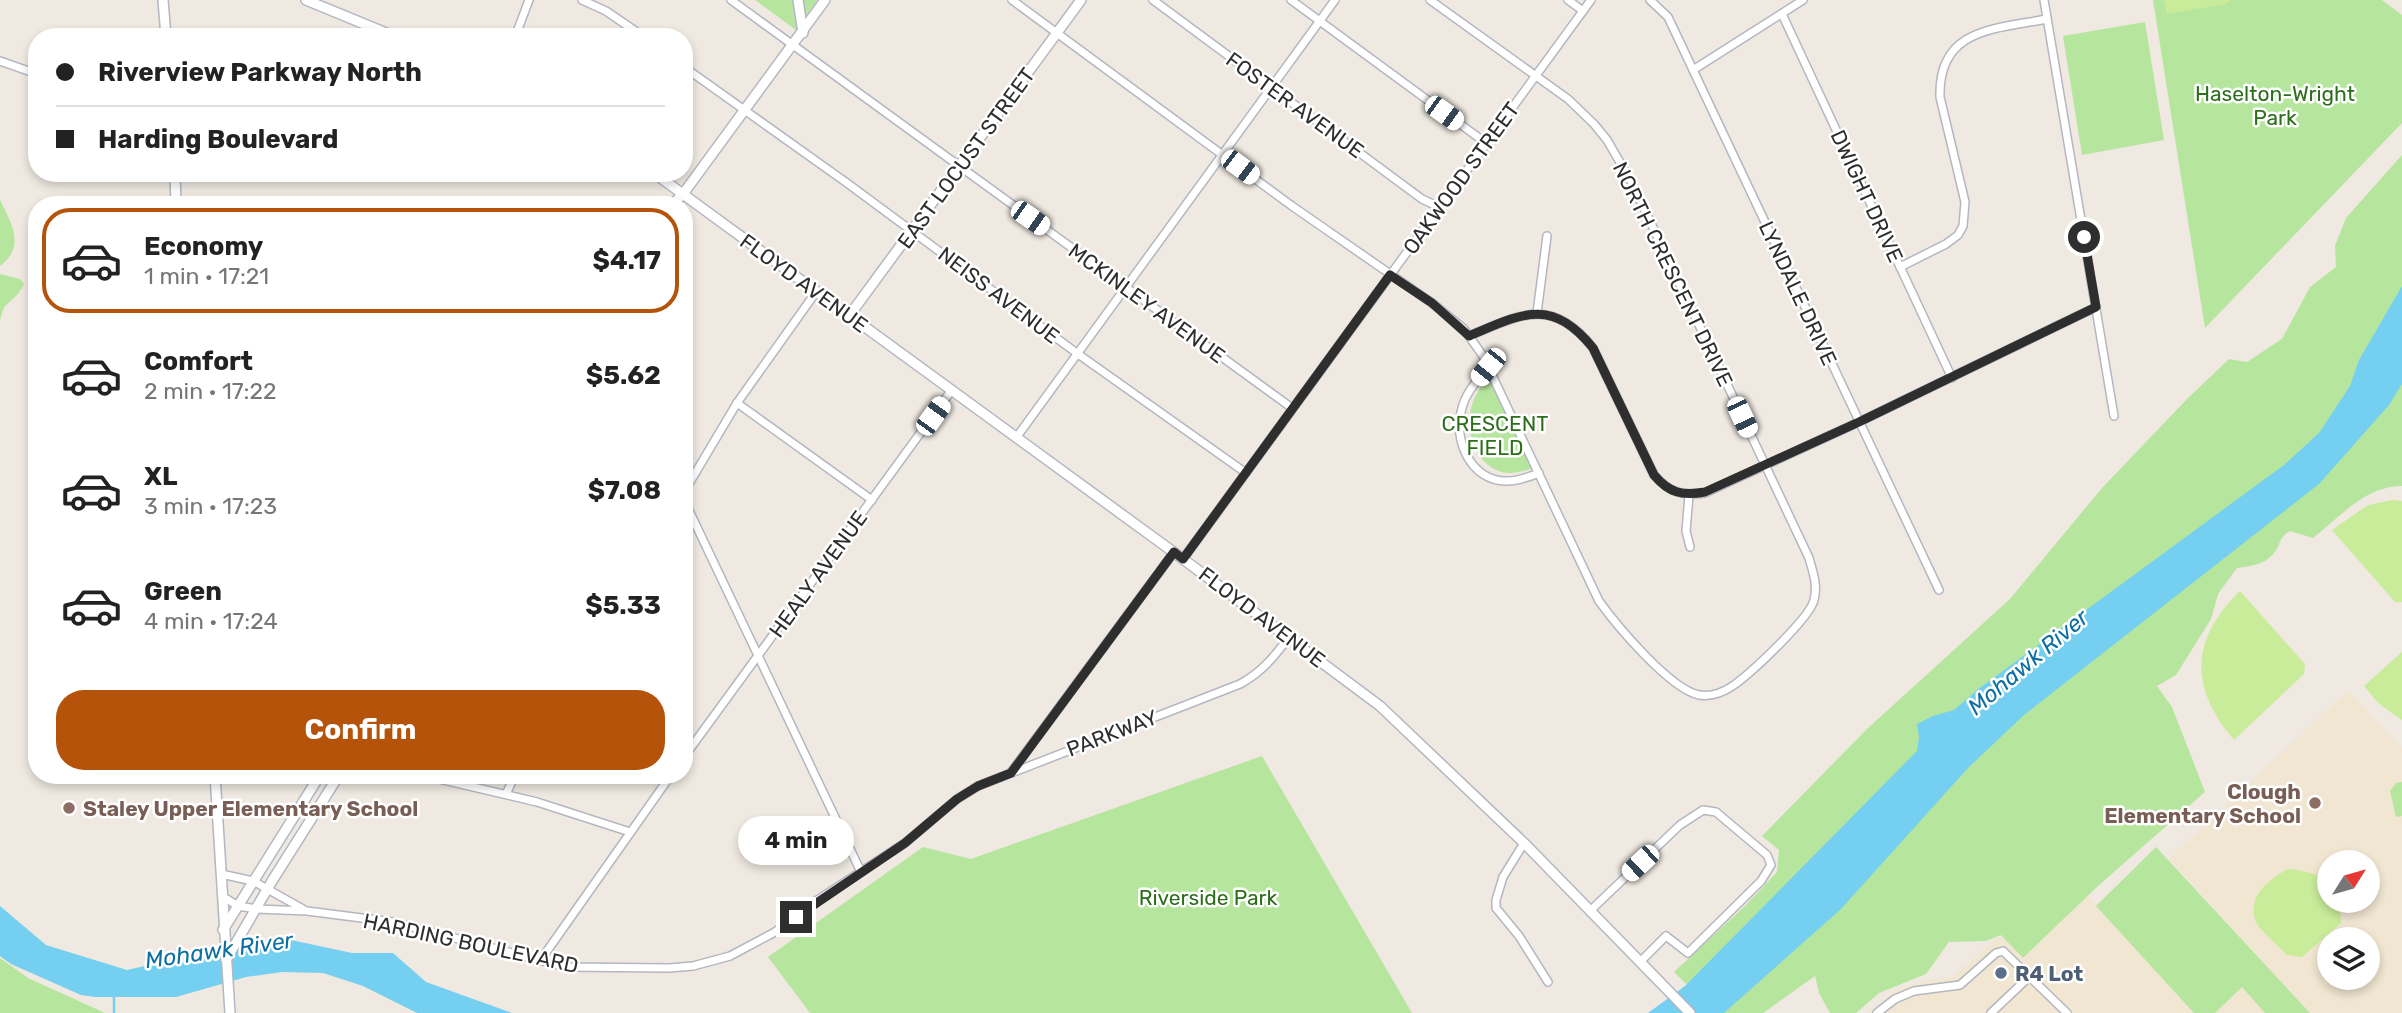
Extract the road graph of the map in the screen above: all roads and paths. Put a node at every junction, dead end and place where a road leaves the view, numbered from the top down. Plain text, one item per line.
1 (163, 0) edge
2 (306, 0) edge
3 (529, 0) edge
4 (582, 0) edge
5 (731, 0) edge
6 (797, 0) edge
7 (825, 0) edge
8 (1012, 0) edge
9 (1081, 0) edge
10 (1153, 0) edge
11 (1291, 0) edge
12 (1335, 0) edge
13 (1430, 0) edge
14 (1568, 0) edge
15 (1591, 0) edge
16 (1650, 0) edge
17 (1804, 0) edge
18 (2044, 0) edge
19 (1583, 11) junction
20 (1782, 14) junction
21 (2047, 19) junction
22 (1320, 21) junction
23 (165, 28) edge
24 (374, 28) edge
25 (518, 28) edge
26 (631, 28) edge
27 (803, 33) junction
28 (1057, 33) junction
29 (794, 45) junction
30 (0, 61) edge
31 (1693, 70) junction
32 (28, 71) edge
33 (693, 73) edge
34 (1535, 77) junction
35 (1272, 88) junction
36 (746, 111) junction
37 (1486, 144) junction
38 (1223, 155) junction
39 (961, 166) junction
40 (693, 181) edge
41 (666, 182) edge
42 (692, 182) edge
43 (683, 194) junction
44 (686, 196) edge
45 (693, 201) edge
46 (1439, 207) junction
47 (913, 232) junction
48 (1547, 236) dead end
49 (1900, 267) junction
50 (1390, 275) junction
51 (1127, 287) junction
52 (816, 292) junction
53 (2096, 307) junction
54 (1537, 313) junction
55 (849, 316) junction
56 (1469, 336) junction
57 (1078, 354) junction
58 (1488, 367) junction
59 (1952, 378) junction
60 (951, 391) junction
61 (737, 403) junction
62 (1292, 408) junction
63 (2114, 416) dead end
64 (1859, 422) junction
65 (1016, 438) junction
66 (1765, 465) junction
67 (1246, 473) junction
68 (1539, 473) junction
69 (693, 477) edge
70 (1689, 495) junction
71 (872, 500) junction
72 (693, 519) edge
73 (1690, 547) dead end
74 (1174, 552) junction
75 (1183, 559) junction
76 (1939, 590) dead end
77 (1289, 637) junction
78 (759, 656) junction
79 (693, 745) edge
80 (1011, 773) junction
81 (216, 784) edge
82 (314, 784) edge
83 (333, 784) edge
84 (462, 784) edge
85 (511, 784) edge
86 (664, 784) edge
87 (506, 794) junction
88 (629, 832) junction
89 (1524, 843) junction
90 (861, 872) junction
91 (221, 874) junction
92 (253, 881) junction
93 (268, 889) junction
94 (222, 896) junction
95 (238, 906) junction
96 (257, 909) junction
97 (1591, 909) junction
98 (307, 911) junction
99 (223, 930) junction
100 (226, 960) junction
101 (540, 961) junction
102 (1641, 961) junction
103 (2030, 975) junction
104 (1548, 982) dead end
105 (230, 1013) edge
106 (1690, 1013) edge
107 (1877, 1013) edge
108 (1991, 1013) edge
109 (2067, 1013) edge

1 - 23 street
2 - 24 street
3 - 25 street
4 - 26 street
5 - 29 street, MCKINLEY AVENUE
6 - 27 street
7 - 27 street
8 - 28 street
9 - 28 street, EAST LOCUST STREET
10 - 35 street, FOSTER AVENUE
11 - 22 street
12 - 22 street
13 - 34 street, NORTH CRESCENT DRIVE
14 - 19 street
15 - 19 street, OAKWOOD STREET
16 - 31 street, LYNDALE DRIVE
17 - 20 street
18 - 21 street
19 - 34 street, OAKWOOD STREET
20 - 31 street
20 - 49 street, DWIGHT DRIVE
21 - 49 street
21 - 53 street
22 - 35 street
22 - 37 street
27 - 29 street
28 - 38 street
28 - 39 street, EAST LOCUST STREET
29 - 36 street
29 - 39 street, MCKINLEY AVENUE
30 - 32 street
31 - 64 street, LYNDALE DRIVE
33 - 36 street, NEISS AVENUE
34 - 37 street, OAKWOOD STREET
34 - 66 street, NORTH CRESCENT DRIVE
35 - 38 street
35 - 46 street, FOSTER AVENUE
36 - 40 street
36 - 47 street, NEISS AVENUE
37 - 46 street, OAKWOOD STREET
38 - 50 street
38 - 51 street
39 - 47 street, EAST LOCUST STREET
39 - 51 street, MCKINLEY AVENUE
41 - 43 street, FLOYD AVENUE
42 - 43 street
43 - 44 street, FLOYD AVENUE
45 - 52 street, FLOYD AVENUE
46 - 50 street, OAKWOOD STREET
47 - 55 street, EAST LOCUST STREET
47 - 57 street, NEISS AVENUE
48 - 54 street
49 - 59 street, DWIGHT DRIVE
50 - 56 street
50 - 62 street, OAKWOOD STREET
51 - 57 street
51 - 62 street, MCKINLEY AVENUE
52 - 55 street, FLOYD AVENUE
52 - 61 street
53 - 59 street
53 - 63 street
54 - 56 street
54 - 70 street
55 - 60 street, FLOYD AVENUE
56 - 58 street
57 - 65 street
57 - 67 street, NEISS AVENUE
58 - 68 street
58 - 68 street
59 - 64 street
60 - 65 street, FLOYD AVENUE
60 - 71 street, HEALY AVENUE
61 - 69 street
61 - 71 street
62 - 67 street, OAKWOOD STREET
64 - 66 street
64 - 76 street, LYNDALE DRIVE
65 - 74 street, FLOYD AVENUE
66 - 68 street, NORTH CRESCENT DRIVE
66 - 70 street
67 - 75 street, OAKWOOD STREET
70 - 73 street
71 - 78 street, HEALY AVENUE
72 - 78 street
74 - 75 street, FLOYD AVENUE
74 - 80 street
75 - 77 street, FLOYD AVENUE
77 - 80 street, PARKWAY
77 - 89 street, FLOYD AVENUE
78 - 79 street, HEALY AVENUE
78 - 90 street
80 - 90 street, PARKWAY
81 - 91 street
82 - 92 street
83 - 93 street
84 - 87 street
85 - 87 street
86 - 88 street
87 - 88 street
88 - 101 street
89 - 97 street, FLOYD AVENUE
89 - 104 street
90 - 101 street, HARDING BOULEVARD
91 - 92 street, HARDING BOULEVARD
91 - 94 street
92 - 93 street, HARDING BOULEVARD
92 - 95 street
93 - 96 street
93 - 98 street, HARDING BOULEVARD
94 - 95 street, HARDING BOULEVARD
94 - 99 street
95 - 96 street, HARDING BOULEVARD
95 - 99 street
96 - 98 street, HARDING BOULEVARD
96 - 100 street
97 - 102 street, FLOYD AVENUE
97 - 102 street
98 - 101 street, HARDING BOULEVARD
99 - 100 street
100 - 105 street
102 - 106 street, FLOYD AVENUE
103 - 107 street
103 - 108 street
103 - 109 street

